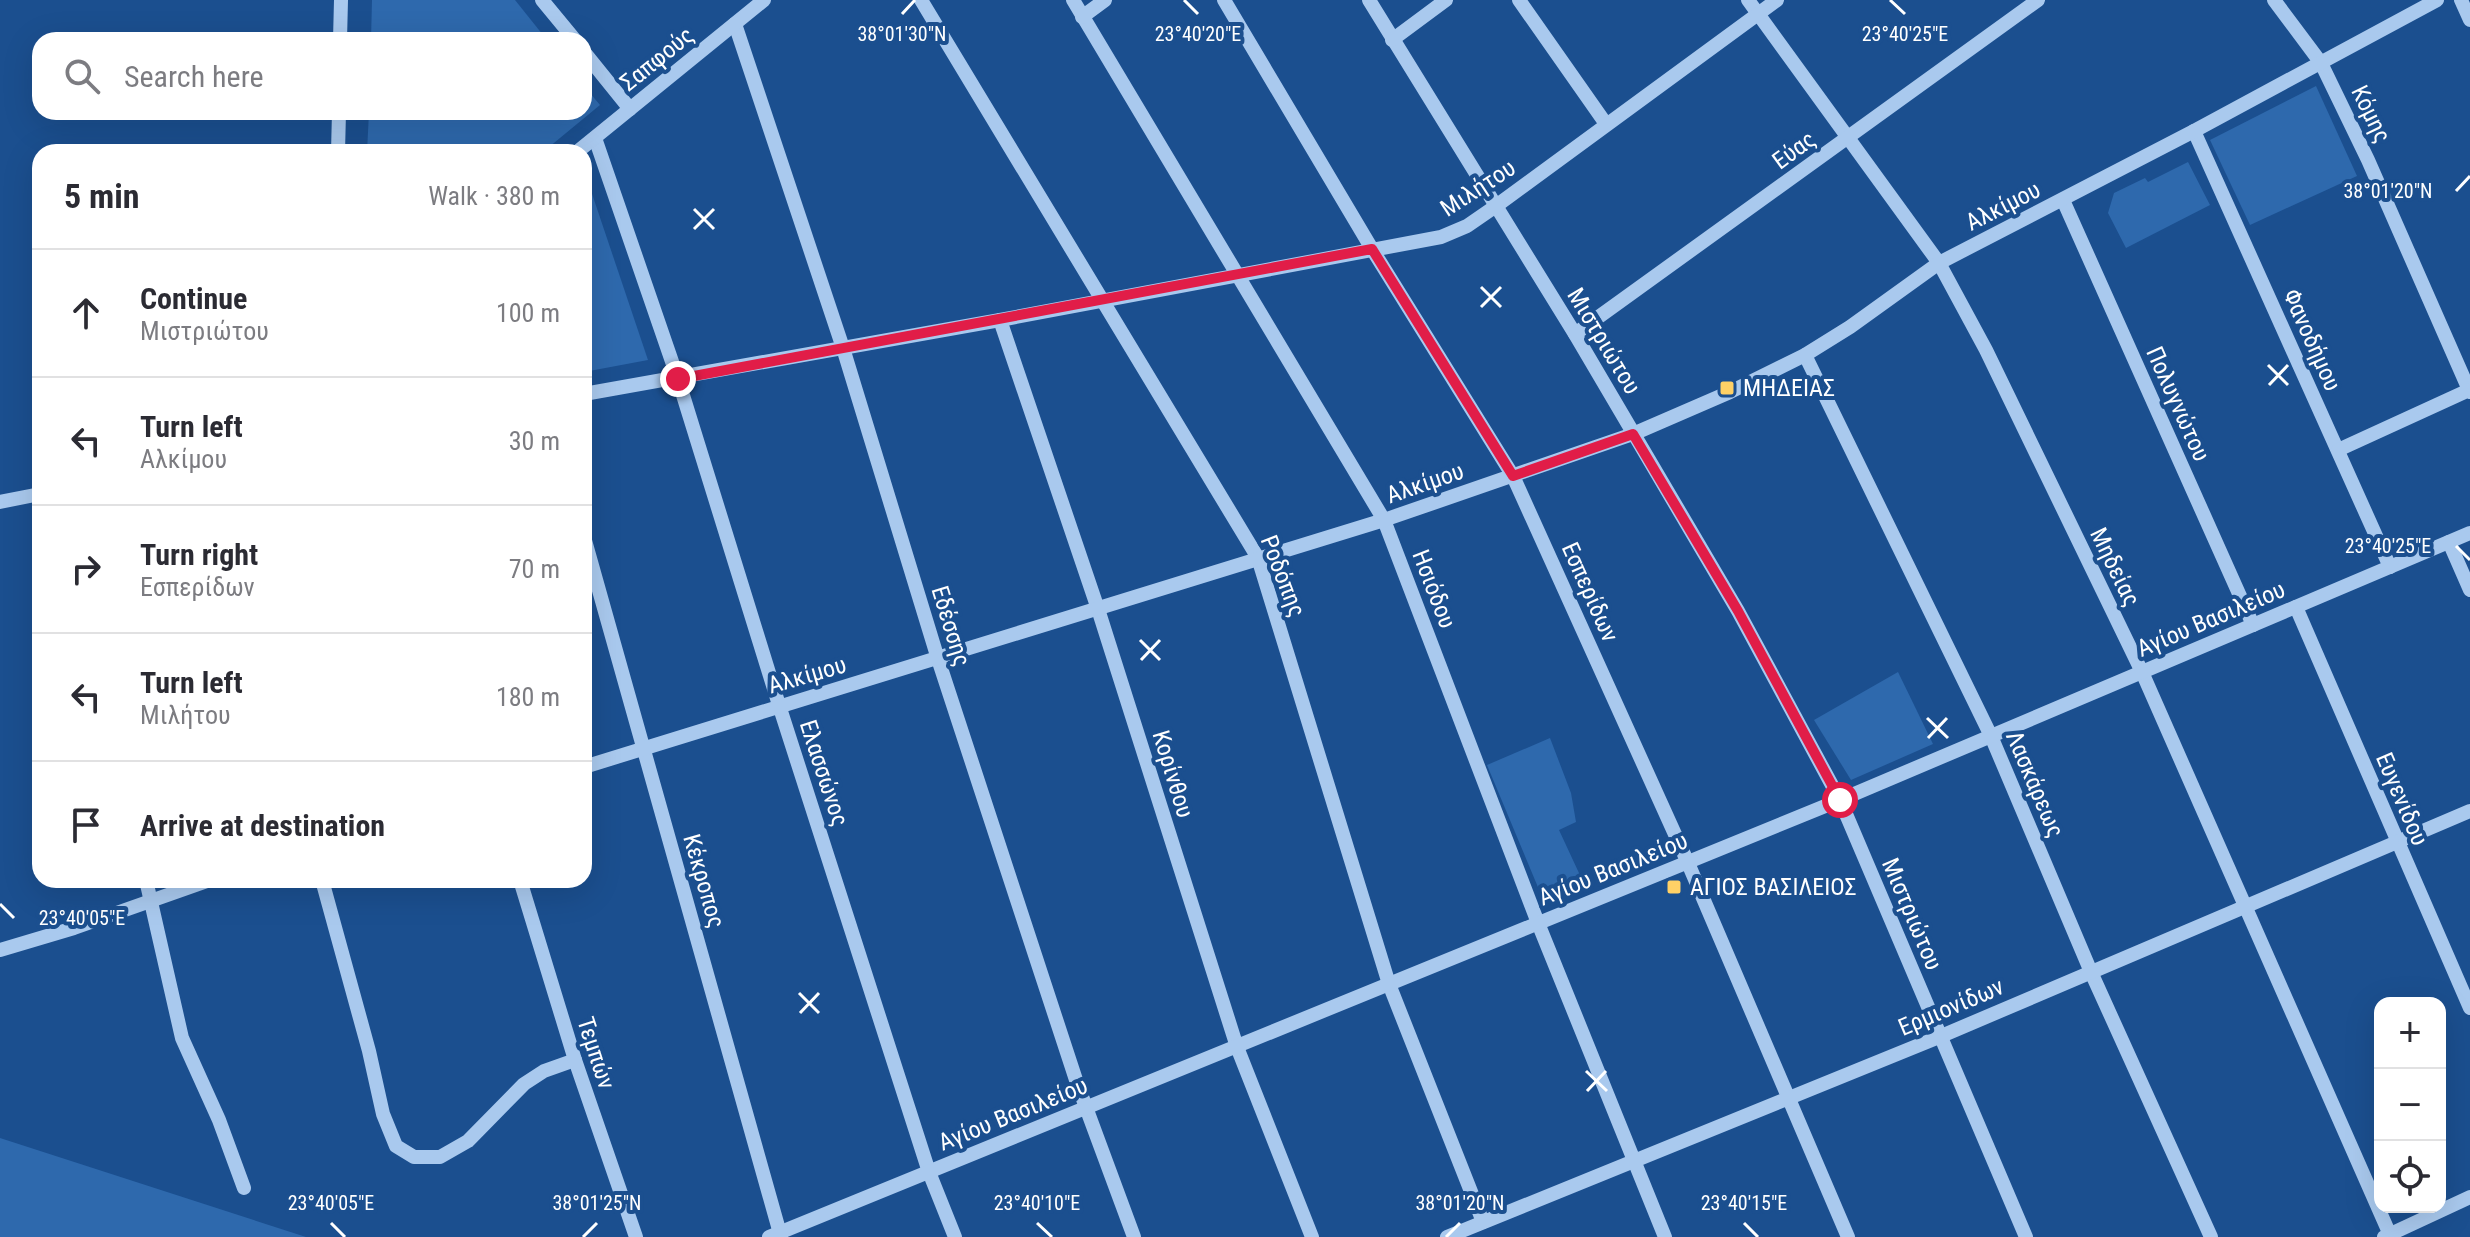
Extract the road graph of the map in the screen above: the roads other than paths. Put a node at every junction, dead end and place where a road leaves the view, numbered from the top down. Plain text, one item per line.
1 (341, 0) edge
2 (542, 0) edge
3 (921, 0) edge
4 (1073, 0) edge
5 (1105, 0) edge
6 (1224, 0) edge
7 (1369, 0) edge
8 (1446, 0) edge
9 (1519, 0) edge
10 (1748, 0) edge
11 (1777, 0) edge
12 (2038, 0) edge
13 (2274, 0) edge
14 (2437, 0) edge
15 (2461, 0) edge
16 (754, 3) edge
17 (1758, 14) junction
18 (1082, 17) junction
19 (2470, 20) edge
20 (735, 24) junction
21 (340, 32) edge
22 (568, 32) edge
23 (1392, 40) junction
24 (592, 62) edge
25 (2321, 63) junction
26 (630, 109) junction
27 (339, 120) edge
28 (1606, 124) junction
29 (2194, 131) junction
30 (595, 138) junction
31 (1848, 139) junction
32 (338, 144) edge
33 (587, 144) edge
34 (2063, 200) junction
35 (1496, 206) junction
36 (1372, 249) junction
37 (1939, 263) junction
38 (1238, 274) junction
39 (1103, 299) junction
40 (1000, 320) junction
41 (1575, 334) junction
42 (843, 348) junction
43 (1805, 355) junction
44 (678, 379) junction
45 (2469, 391) edge
46 (592, 393) edge
47 (1633, 434) junction
48 (2338, 450) junction
49 (1513, 476) junction
50 (32, 496) edge
51 (0, 502) edge
52 (1384, 520) junction
53 (2470, 533) edge
54 (2449, 542) junction
55 (1258, 558) junction
56 (592, 565) edge
57 (2390, 567) junction
58 (2470, 590) edge
59 (2296, 607) junction
60 (1098, 609) junction
61 (2253, 625) junction
62 (938, 659) junction
63 (2142, 672) junction
64 (779, 705) junction
65 (1991, 736) junction
66 (644, 748) junction
67 (592, 764) edge
68 (1840, 800) junction
69 (2470, 811) edge
70 (2397, 842) junction
71 (1688, 863) junction
72 (148, 888) edge
73 (185, 888) edge
74 (324, 888) edge
75 (522, 888) edge
76 (151, 899) junction
77 (2243, 906) junction
78 (1538, 923) junction
79 (0, 950) edge
80 (2091, 972) junction
81 (1389, 984) junction
82 (2470, 1008) edge
83 (1939, 1037) junction
84 (1237, 1047) junction
85 (575, 1060) junction
86 (1789, 1098) junction
87 (1086, 1108) junction
88 (1633, 1161) junction
89 (929, 1172) junction
90 (244, 1188) dead end
91 (2470, 1197) edge
92 (1483, 1222) junction
93 (776, 1236) edge
94 (2387, 1236) edge
95 (636, 1237) edge
96 (955, 1237) edge
97 (1134, 1237) edge
98 (1312, 1237) edge
99 (1447, 1237) edge
100 (1665, 1237) edge
101 (1848, 1237) edge
102 (2026, 1237) edge
103 (2211, 1237) edge

1 - 21 street
2 - 22 street
3 - 39 street, Ροδόπης
4 - 18 street, Ησιόδου
5 - 18 street
6 - 36 street, Εσπερίδων
7 - 23 street, Μιστριώτου
8 - 23 street
9 - 28 street
10 - 17 street, Μηδείας
11 - 17 street, Μιλήτου
12 - 31 street, Εύας
13 - 25 street, Κόμης
14 - 25 street, Αλκίμου
15 - 19 street
16 - 20 street, Σαπφούς
17 - 28 street, Μιλήτου
17 - 31 street, Μηδείας
18 - 38 street, Ησιόδου
20 - 26 street, Σαπφούς
20 - 42 street, Εδέσσης
23 - 35 street, Μιστριώτου
24 - 26 street
25 - 29 street, Αλκίμου
25 - 45 street, Κόμης
26 - 30 street, Σαπφούς
27 - 32 street
28 - 35 street, Μιλήτου
29 - 34 street, Αλκίμου
29 - 48 street, Φανοδήμου
30 - 33 street, Σαπφούς
30 - 44 street, Ελασσώνος
31 - 37 street, Μηδείας
31 - 41 street, Εύας
34 - 37 street, Αλκίμου
34 - 61 street, Πολυγνώτου
35 - 36 street, Μιλήτου
35 - 41 street, Μιστριώτου
36 - 38 street, Μιλήτου
36 - 49 street, Εσπερίδων
37 - 43 street, Αλκίμου
37 - 63 street, Μηδείας
38 - 39 street, Μιλήτου
38 - 52 street, Ησιόδου
39 - 40 street, Μιλήτου
39 - 55 street, Ροδόπης
40 - 42 street, Μιλήτου
40 - 60 street, Κορίνθου
41 - 47 street, Μιστριώτου
42 - 44 street, Μιλήτου
42 - 62 street, Εδέσσης
43 - 47 street, Αλκίμου
43 - 65 street, Λασκάρεως
44 - 46 street, Μιλήτου
44 - 64 street, Ελασσώνος
45 - 48 street
47 - 49 street, Αλκίμου
47 - 68 street, Μιστριώτου
48 - 57 street, Φανοδήμου
49 - 52 street, Αλκίμου
49 - 71 street, Εσπερίδων
50 - 51 street
52 - 55 street, Αλκίμου
52 - 78 street, Ησιόδου
53 - 54 street, Αγίου Βασιλείου
54 - 57 street, Αγίου Βασιλείου
54 - 58 street
55 - 60 street, Αλκίμου
55 - 81 street, Ροδόπης
56 - 66 street, Κέκροπος
57 - 59 street, Αγίου Βασιλείου
59 - 61 street, Αγίου Βασιλείου
59 - 70 street, Ευγενίδου
60 - 62 street, Αλκίμου
60 - 84 street, Κορίνθου
61 - 63 street, Αγίου Βασιλείου
62 - 64 street, Αλκίμου
62 - 87 street, Εδέσσης
63 - 65 street, Αγίου Βασιλείου
63 - 77 street, Μηδείας
64 - 66 street, Αλκίμου
64 - 89 street, Ελασσώνος
65 - 68 street, Αγίου Βασιλείου
65 - 80 street, Λασκάρεως
66 - 67 street, Αλκίμου
66 - 93 street, Κέκροπος
68 - 71 street, Αγίου Βασιλείου
68 - 83 street, Μιστριώτου
69 - 70 street, Ερμιονίδων
70 - 77 street, Ερμιονίδων
70 - 82 street, Ευγενίδου
71 - 78 street, Αγίου Βασιλείου
71 - 86 street, Εσπερίδων
72 - 76 street
73 - 76 street
74 - 85 street
75 - 85 street, Τεμπών
76 - 79 street
76 - 90 street
77 - 80 street, Ερμιονίδων
77 - 94 street, Μηδείας
78 - 81 street, Αγίου Βασιλείου
78 - 88 street, Ησιόδου
80 - 83 street, Ερμιονίδων
80 - 103 street, Λασκάρεως
81 - 84 street, Αγίου Βασιλείου
81 - 92 street, Ροδόπης
83 - 86 street, Ερμιονίδων
83 - 102 street, Μιστριώτου
84 - 87 street, Αγίου Βασιλείου
84 - 98 street, Κορίνθου
85 - 95 street, Τεμπών
86 - 88 street, Ερμιονίδων
86 - 101 street, Εσπερίδων
87 - 89 street, Αγίου Βασιλείου
87 - 97 street, Εδέσσης
88 - 92 street, Ερμιονίδων
88 - 100 street, Ησιόδου
89 - 93 street, Αγίου Βασιλείου
89 - 96 street, Ελασσώνος
91 - 94 street
92 - 99 street, Ερμιονίδων

